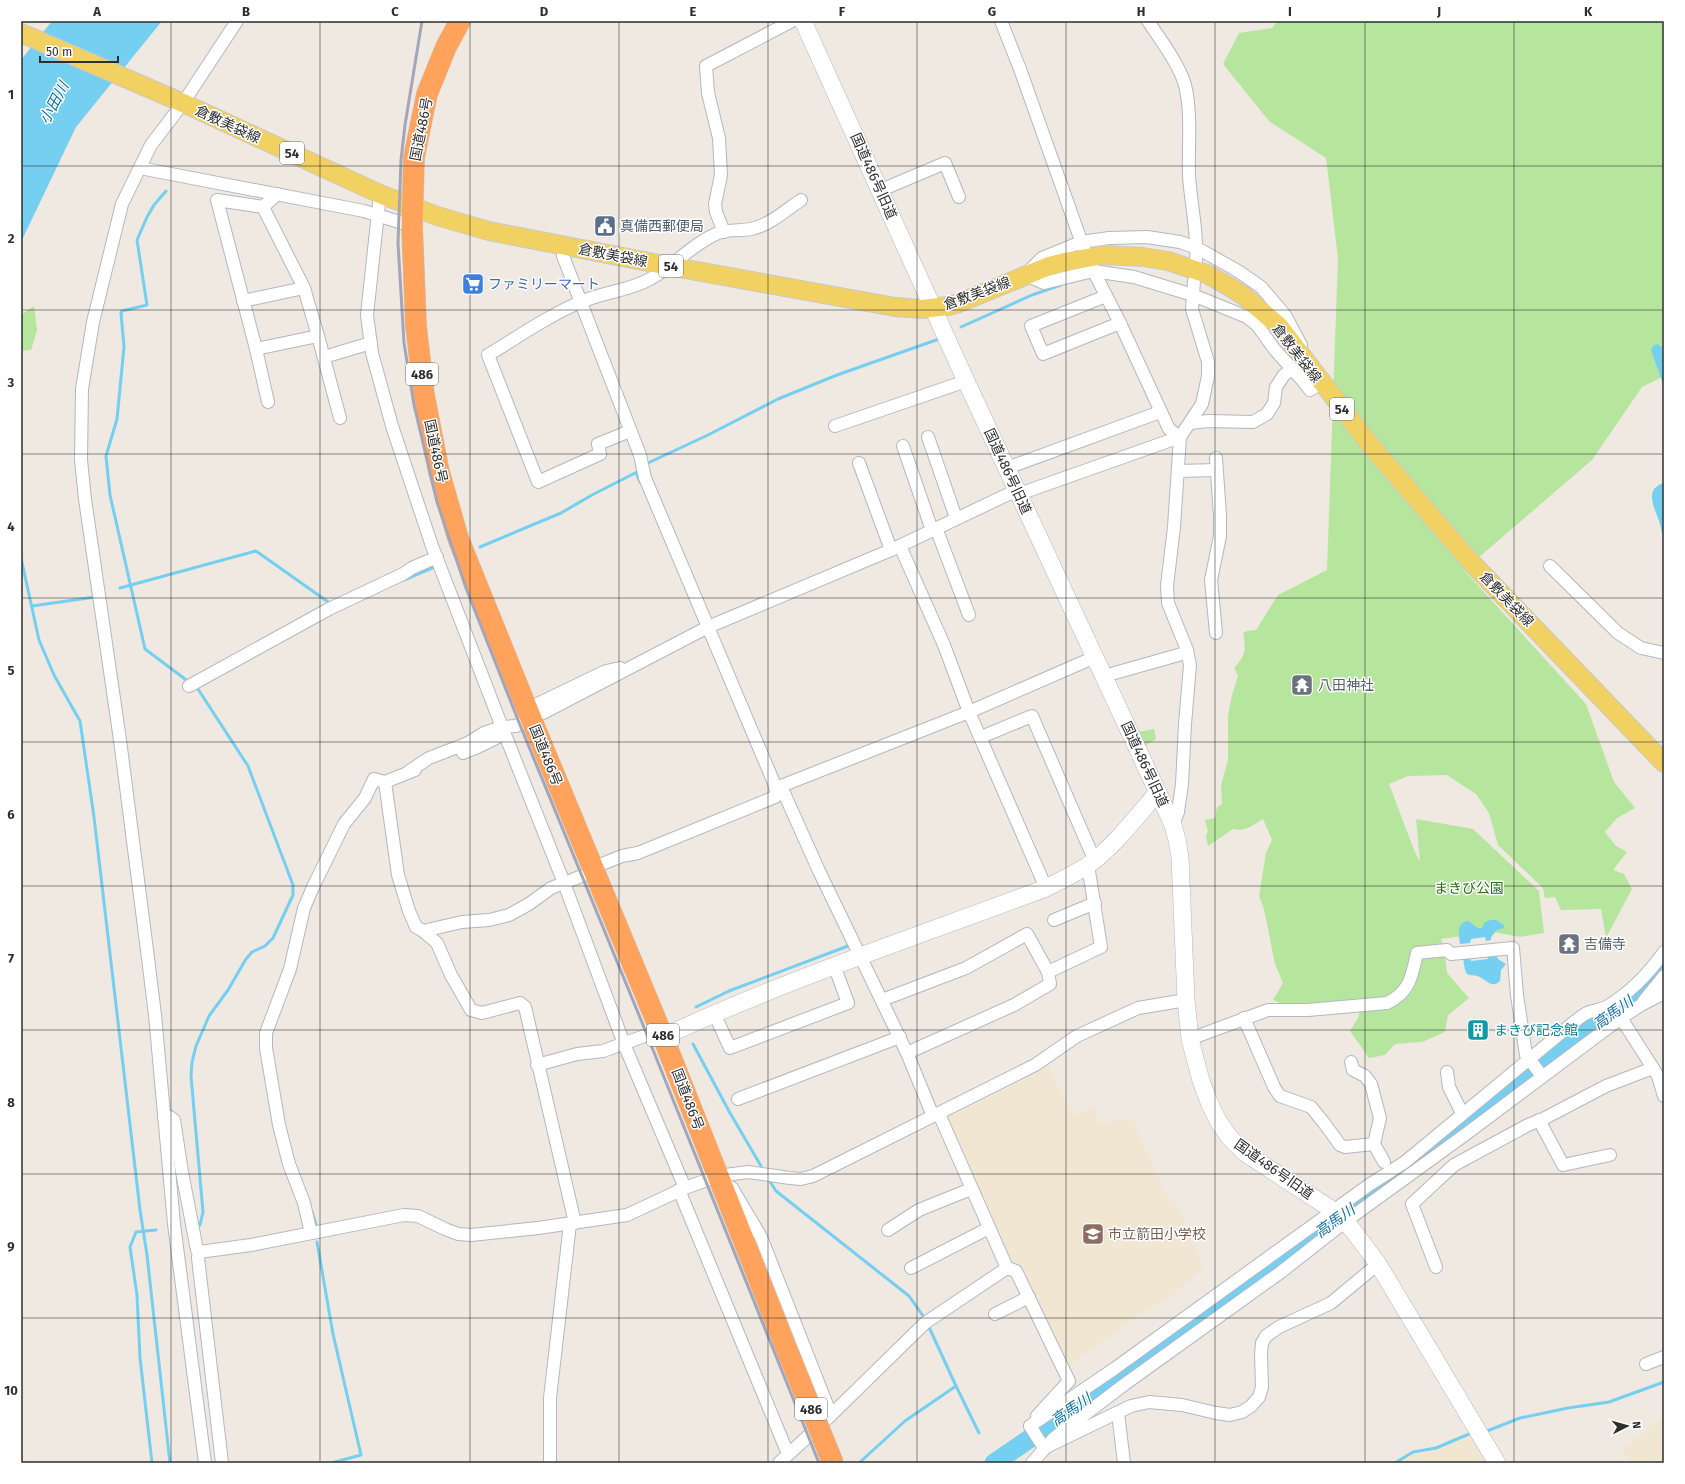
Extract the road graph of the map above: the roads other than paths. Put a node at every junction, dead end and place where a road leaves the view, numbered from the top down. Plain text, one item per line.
1 (237, 21) edge
2 (460, 21) edge
3 (792, 21) edge
4 (803, 21) edge
5 (1001, 21) edge
6 (1148, 21) edge
7 (21, 33) edge
8 (178, 101) junction
9 (140, 168) junction
10 (881, 190) junction
11 (277, 194) junction
12 (380, 194) junction
13 (959, 197) dead end
14 (801, 200) dead end
15 (412, 206) junction
16 (263, 207) junction
17 (377, 215) junction
18 (412, 226) junction
19 (724, 232) junction
20 (563, 245) junction
21 (1083, 247) junction
22 (1197, 248) junction
23 (1196, 262) dead end
24 (669, 266) junction
25 (1092, 269) junction
26 (1025, 275) junction
27 (1194, 281) dead end
28 (304, 288) junction
29 (1192, 295) junction
30 (1106, 296) junction
31 (243, 301) junction
32 (581, 302) junction
33 (933, 308) junction
34 (1120, 323) junction
35 (318, 336) junction
36 (371, 343) junction
37 (256, 349) junction
38 (324, 357) junction
39 (1292, 369) junction
40 (1316, 377) junction
41 (966, 381) junction
42 (268, 402) dead end
43 (1160, 412) junction
44 (340, 418) dead end
45 (1190, 423) junction
46 (836, 426) dead end
47 (630, 431) junction
48 (928, 437) dead end
49 (1180, 437) junction
50 (903, 446) dead end
51 (859, 463) dead end
52 (1007, 468) junction
53 (1179, 472) junction
54 (1018, 492) junction
55 (956, 518) junction
56 (934, 529) junction
57 (895, 548) junction
58 (437, 557) junction
59 (1550, 566) dead end
60 (968, 615) dead end
61 (705, 629) junction
62 (1216, 633) dead end
63 (1187, 650) junction
64 (1664, 652) edge
65 (1095, 657) junction
66 (632, 666) junction
67 (1104, 676) junction
68 (191, 684) dead end
69 (969, 712) junction
70 (534, 713) junction
71 (500, 732) junction
72 (981, 737) junction
73 (1664, 763) edge
74 (385, 782) junction
75 (1158, 792) junction
76 (776, 793) junction
77 (1172, 825) junction
78 (1091, 862) junction
79 (593, 870) junction
80 (564, 883) junction
81 (1046, 888) junction
82 (1095, 903) junction
83 (1054, 920) dead end
84 (423, 931) junction
85 (1664, 952) edge
86 (860, 955) junction
87 (834, 965) junction
88 (1048, 972) junction
89 (1664, 976) edge
90 (1664, 993) edge
91 (882, 1000) junction
92 (1186, 1000) junction
93 (1640, 1005) junction
94 (714, 1013) junction
95 (1244, 1018) junction
96 (1621, 1018) junction
97 (662, 1033) junction
98 (900, 1037) junction
99 (1190, 1039) junction
100 (624, 1044) junction
101 (907, 1053) junction
102 (1352, 1062) dead end
103 (537, 1065) junction
104 (1536, 1068) junction
105 (1447, 1072) dead end
106 (1658, 1072) edge
107 (1664, 1096) edge
108 (738, 1099) dead end
109 (1462, 1113) junction
110 (936, 1115) junction
111 (164, 1117) junction
112 (1539, 1120) junction
113 (1374, 1144) junction
114 (1610, 1155) dead end
115 (1384, 1162) junction
116 (1405, 1162) junction
117 (718, 1176) junction
118 (1368, 1185) junction
119 (682, 1189) junction
120 (971, 1189) junction
121 (1339, 1216) junction
122 (572, 1224) junction
123 (989, 1228) junction
124 (888, 1230) dead end
125 (311, 1233) junction
126 (199, 1252) junction
127 (1378, 1264) junction
128 (1436, 1266) dead end
129 (911, 1268) dead end
130 (1007, 1268) junction
131 (1029, 1298) junction
132 (994, 1314) dead end
133 (1664, 1357) edge
134 (1646, 1364) dead end
135 (1118, 1413) junction
136 (831, 1414) junction
137 (1031, 1428) junction
138 (1042, 1446) junction
139 (788, 1454) junction
140 (205, 1463) edge
141 (222, 1463) edge
142 (550, 1463) edge
143 (779, 1463) edge
144 (833, 1463) edge
145 (1032, 1463) edge
146 (1124, 1463) edge
147 (1497, 1463) edge

1 - 8 street
2 - 15 highway, 国道486号 / 486
3 - 19 street
4 - 10 street, 国道486号旧道
5 - 21 street
6 - 22 street
7 - 8 main road, 倉敷美袋線 / 54
8 - 9 street
8 - 12 main road, 倉敷美袋線 / 54
9 - 11 street
9 - 111 street
10 - 13 street
10 - 33 street, 国道486号旧道
11 - 16 street
11 - 17 street
12 - 15 main road, 倉敷美袋線 / 54
12 - 17 street
14 - 19 street
15 - 18 highway, 国道486号 / 486
15 - 20 main road, 倉敷美袋線 / 54
16 - 28 street
16 - 31 street
17 - 18 street
17 - 36 street
18 - 70 highway, 国道486号 / 486
19 - 24 street
20 - 24 main road, 倉敷美袋線 / 54
20 - 32 street
21 - 22 street
21 - 26 street
22 - 23 street
22 - 40 street
24 - 32 street
24 - 33 main road, 倉敷美袋線 / 54
25 - 26 street
25 - 29 street
25 - 30 street
26 - 33 main road, 倉敷美袋線 / 54
26 - 40 main road, 倉敷美袋線 / 54
27 - 29 street
28 - 31 street
28 - 35 street
29 - 39 street
29 - 45 street
30 - 34 street
30 - 34 street
31 - 37 street
32 - 47 street
32 - 47 street
33 - 41 street, 国道486号旧道
34 - 43 street
35 - 37 street
35 - 38 street
36 - 38 street
36 - 58 street
37 - 42 street
38 - 44 street
39 - 40 street
39 - 45 street
40 - 73 main road, 倉敷美袋線 / 54
41 - 46 street
41 - 52 street, 国道486号旧道
43 - 49 street
43 - 52 street
45 - 49 street
47 - 61 street
48 - 55 street
49 - 53 street
49 - 54 street
50 - 56 street
51 - 57 street
52 - 54 street, 国道486号旧道
53 - 62 street
53 - 63 street
54 - 55 street
54 - 65 street, 国道486号旧道
55 - 56 street
56 - 57 street
56 - 60 street
57 - 61 street
57 - 69 street
58 - 68 street
58 - 71 street
59 - 64 street
61 - 66 street
61 - 76 street
63 - 67 street
63 - 77 street
65 - 67 street, 国道486号旧道
65 - 69 street
66 - 70 street
66 - 70 street
67 - 75 street, 国道486号旧道
69 - 72 street
69 - 76 street
70 - 71 street
70 - 79 highway, 国道486号 / 486
71 - 74 street
71 - 80 street
72 - 78 street
72 - 81 street
74 - 84 street
74 - 125 street
75 - 77 street, 国道486号旧道
75 - 78 street
76 - 79 street
76 - 86 street
77 - 92 street, 国道486号旧道
78 - 81 street
78 - 82 street
79 - 80 street
79 - 97 highway, 国道486号 / 486
80 - 84 street
80 - 100 street
81 - 86 street
82 - 83 street
82 - 88 street
84 - 103 street
85 - 104 street
86 - 87 street
86 - 91 street
87 - 94 street
87 - 94 street
88 - 91 street
88 - 101 street
89 - 93 street
90 - 93 street
91 - 98 street
92 - 99 street, 国道486号旧道
92 - 110 street
93 - 96 street
94 - 97 street
95 - 99 street
95 - 104 street
95 - 113 street
96 - 104 street
96 - 106 street
97 - 100 street
97 - 117 highway, 国道486号 / 486
98 - 101 street
98 - 108 street
99 - 121 street, 国道486号旧道
100 - 103 street
100 - 119 street
101 - 110 street
102 - 113 street
103 - 122 street
104 - 109 street
104 - 121 street
105 - 109 street
106 - 107 street
106 - 112 street
109 - 116 street
110 - 117 street
110 - 120 street
111 - 126 street
111 - 140 street
112 - 114 street
112 - 128 street
113 - 115 street
115 - 116 street
115 - 118 street
116 - 118 street
117 - 119 street
117 - 136 street
117 - 144 highway, 国道486号 / 486, bridge
118 - 121 street
119 - 122 street
119 - 139 street
120 - 123 street
120 - 124 street
121 - 127 street, 国道486号旧道
121 - 137 street
121 - 138 street
122 - 125 street
122 - 142 street
123 - 129 street
123 - 130 street
125 - 126 street
126 - 141 street
127 - 135 street
127 - 147 street, 国道486号旧道
130 - 131 street
130 - 136 street
131 - 132 street
131 - 137 street
133 - 134 street
135 - 138 street
135 - 146 street
136 - 139 street
137 - 138 street
138 - 145 street
139 - 143 street

